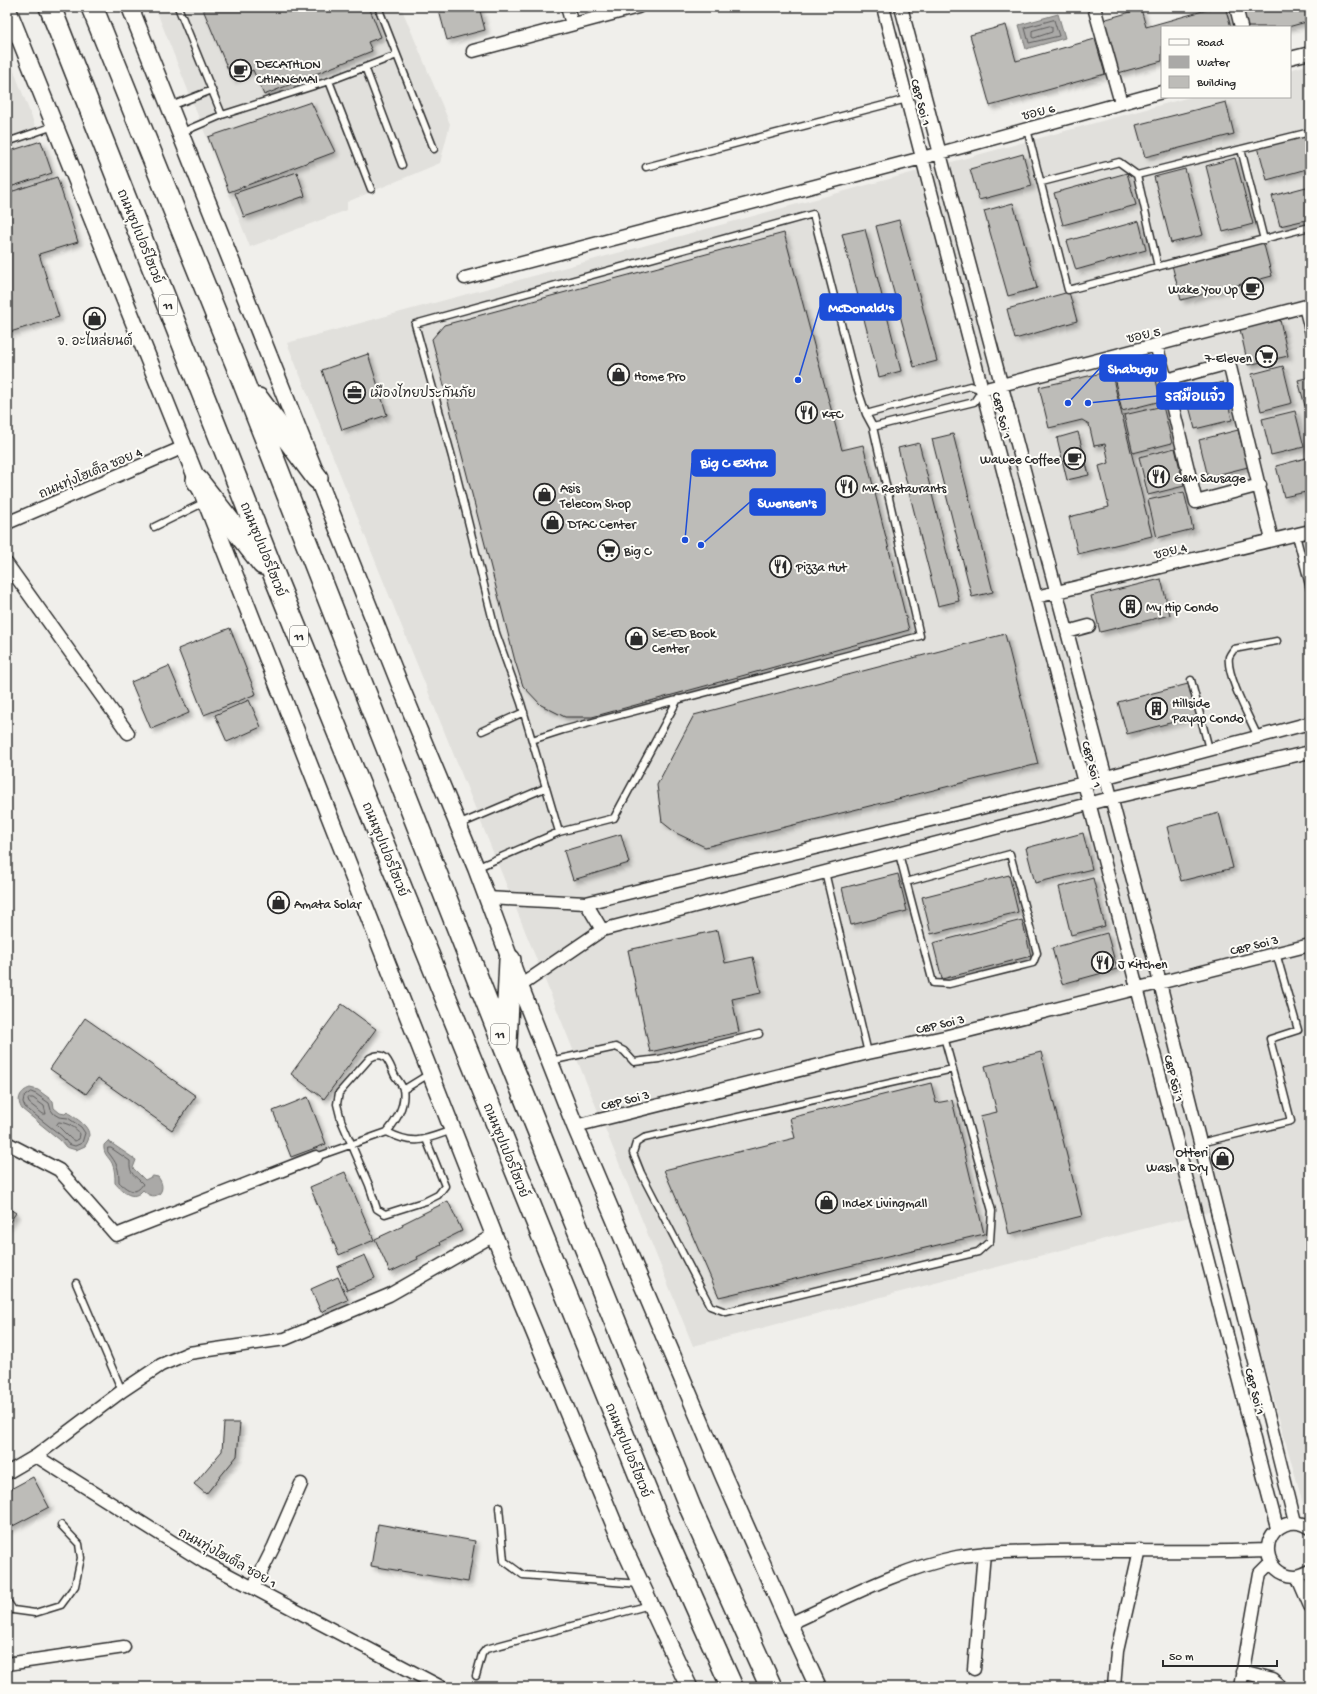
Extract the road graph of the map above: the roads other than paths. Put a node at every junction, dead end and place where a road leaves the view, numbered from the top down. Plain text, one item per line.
1 (7, 7) edge
2 (50, 7) edge
3 (92, 7) edge
4 (130, 7) edge
5 (178, 7) edge
6 (378, 7) edge
7 (566, 7) edge
8 (638, 7) edge
9 (883, 7) edge
10 (901, 7) edge
11 (1094, 7) edge
12 (1236, 7) edge
13 (572, 24) junction
14 (1241, 26) edge
15 (473, 51) dead end
16 (1310, 52) edge
17 (397, 55) junction
18 (1291, 58) edge
19 (365, 67) junction
20 (329, 81) junction
21 (212, 90) junction
22 (1161, 92) edge
23 (907, 99) junction
24 (1121, 103) junction
25 (170, 107) junction
26 (222, 115) junction
27 (56, 125) junction
28 (1027, 128) junction
29 (1310, 132) edge
30 (180, 134) junction
31 (7, 142) edge
32 (434, 149) dead end
33 (1241, 149) junction
34 (940, 153) junction
35 (922, 158) junction
36 (402, 165) dead end
37 (646, 167) dead end
38 (1137, 175) junction
39 (1042, 182) junction
40 (371, 189) dead end
41 (1310, 227) edge
42 (1264, 240) junction
43 (1158, 267) junction
44 (465, 278) dead end
45 (1306, 306) edge
46 (1310, 338) edge
47 (1156, 345) junction
48 (241, 376) junction
49 (1166, 380) junction
50 (1001, 385) junction
51 (982, 390) junction
52 (866, 414) junction
53 (873, 427) junction
54 (184, 447) junction
55 (317, 478) junction
56 (198, 480) junction
57 (1260, 485) junction
58 (206, 502) junction
59 (7, 523) edge
60 (154, 527) dead end
61 (1310, 531) edge
62 (1296, 535) junction
63 (1272, 540) junction
64 (7, 564) edge
65 (277, 582) junction
66 (1310, 589) edge
67 (1056, 592) junction
68 (1036, 598) junction
69 (1089, 626) dead end
70 (1067, 632) junction
71 (1277, 641) dead end
72 (1191, 680) dead end
73 (678, 699) junction
74 (524, 712) junction
75 (1310, 723) edge
76 (482, 731) dead end
77 (128, 733) dead end
78 (1258, 737) junction
79 (532, 740) junction
80 (1209, 749) junction
81 (1310, 752) edge
82 (1105, 777) junction
83 (1084, 783) junction
84 (545, 788) junction
85 (1111, 798) junction
86 (1090, 804) junction
87 (458, 825) junction
88 (560, 832) junction
89 (898, 854) junction
90 (476, 868) junction
91 (825, 872) junction
92 (906, 882) junction
93 (487, 898) junction
94 (586, 903) junction
95 (602, 930) junction
96 (1310, 945) edge
97 (1276, 953) junction
98 (510, 960) junction
99 (1159, 981) junction
100 (520, 986) junction
101 (1137, 987) junction
102 (759, 1034) dead end
103 (944, 1037) junction
104 (506, 1051) junction
105 (868, 1053) junction
106 (550, 1061) junction
107 (953, 1069) junction
108 (431, 1073) junction
109 (403, 1090) junction
110 (575, 1126) junction
111 (453, 1130) junction
112 (387, 1132) junction
113 (426, 1139) junction
114 (7, 1143) edge
115 (1200, 1143) junction
116 (351, 1145) junction
117 (316, 1158) joint
118 (494, 1235) junction
119 (76, 1283) dead end
120 (1242, 1311) junction
121 (1222, 1317) junction
122 (122, 1391) junction
123 (36, 1456) junction
124 (7, 1473) edge
125 (300, 1484) dead end
126 (499, 1507) dead end
127 (1305, 1524) edge
128 (61, 1526) dead end
129 (1277, 1528) junction
130 (1140, 1550) junction
131 (984, 1553) junction
132 (1269, 1556) junction
133 (1310, 1571) edge
134 (1297, 1576) junction
135 (641, 1584) junction
136 (253, 1588) junction
137 (7, 1601) edge
138 (650, 1604) junction
139 (1310, 1606) edge
140 (788, 1624) junction
141 (124, 1647) dead end
142 (7, 1664) edge
143 (974, 1669) dead end
144 (1242, 1672) junction
145 (476, 1676) dead end
146 (441, 1687) edge
147 (688, 1687) edge
148 (732, 1687) edge
149 (771, 1687) edge
150 (818, 1687) edge
151 (1114, 1687) edge
152 (1240, 1687) edge
153 (1281, 1687) edge

1 - 27 main road
2 - 65 highway, ถนนซุปเปอร์ไฮเวย์ / 11
3 - 48 highway, 11
4 - 25 main road
5 - 21 lane
6 - 17 lane
7 - 13 street
8 - 13 street
9 - 23 street, CBP Soi 1
10 - 34 street, CBP Soi 1
11 - 24 street
12 - 14 street
13 - 15 street
16 - 18 street
17 - 19 lane
17 - 32 lane
19 - 20 lane
19 - 36 lane
20 - 26 lane
20 - 40 lane
21 - 25 lane
21 - 26 lane
22 - 24 street, ซอย 6
23 - 35 street, CBP Soi 1
23 - 37 lane
24 - 28 street, ซอย 6
25 - 30 main road
26 - 30 lane
27 - 31 lane
27 - 54 main road
28 - 34 street, ซอย 6
28 - 39 lane
29 - 33 lane
30 - 55 main road
33 - 38 lane
33 - 42 lane
34 - 35 street, ซอย 6
34 - 50 street, CBP Soi 1
35 - 44 street, ซอย 6
35 - 51 street, CBP Soi 1
38 - 39 lane
38 - 43 lane
39 - 43 lane
41 - 42 lane
42 - 43 lane
45 - 46 lane
45 - 47 street, ซอย 5
47 - 49 street
47 - 50 street, ซอย 5
48 - 55 highway
48 - 104 highway, 11
49 - 57 street
49 - 57 street
50 - 51 street, ซอย 5
50 - 67 street, CBP Soi 1
51 - 52 lane
51 - 53 lane
51 - 68 street, CBP Soi 1
52 - 53 lane
52 - 74 lane
53 - 73 lane
54 - 56 main road
54 - 59 street, ถนนทุ่งโฮเต็ล ซอย 4
55 - 87 main road
56 - 58 main road
56 - 65 highway
57 - 63 street
58 - 60 lane
58 - 108 main road
61 - 62 street, ซอย 4
62 - 63 street, ซอย 4
62 - 66 lane
63 - 67 street, ซอย 4
64 - 77 street
65 - 148 highway, ถนนซุปเปอร์ไฮเวย์ / 11
67 - 68 street, ซอย 4
67 - 70 street, CBP Soi 1
68 - 83 street, CBP Soi 1
69 - 70 street
70 - 82 street, CBP Soi 1
71 - 78 lane
72 - 80 lane
73 - 79 lane
73 - 88 lane
74 - 76 lane
74 - 79 lane
75 - 78 street
78 - 80 street
79 - 84 lane
80 - 82 street
81 - 85 street
82 - 83 street
82 - 85 street, CBP Soi 1
83 - 86 street, CBP Soi 1
83 - 94 street
84 - 87 lane
84 - 88 lane
85 - 86 street
85 - 99 street, CBP Soi 1
86 - 89 street
86 - 101 street, CBP Soi 1
87 - 90 main road
88 - 90 lane
89 - 91 street
89 - 92 lane
90 - 93 main road
91 - 95 street
91 - 105 lane
92 - 92 lane
93 - 94 street
93 - 98 main road
94 - 95 street
95 - 100 street
96 - 97 street, CBP Soi 3
97 - 99 street, CBP Soi 3
97 - 115 lane
98 - 100 main road
98 - 104 highway
99 - 101 street, CBP Soi 3
99 - 115 street, CBP Soi 1
100 - 106 main road
101 - 103 street, CBP Soi 3
101 - 121 street, CBP Soi 1
102 - 106 lane
103 - 105 street, CBP Soi 3
103 - 107 lane
104 - 149 highway, 11
105 - 110 street, CBP Soi 3
106 - 110 main road
107 - 107 lane
108 - 109 lane
108 - 111 main road
109 - 112 lane
109 - 116 lane
110 - 140 main road
111 - 113 lane
111 - 118 main road
112 - 113 lane
112 - 116 lane
113 - 116 lane
114 - 117 street
115 - 120 street, CBP Soi 1
116 - 117 lane
118 - 122 street
118 - 135 main road
119 - 122 lane
120 - 121 street
120 - 127 street, CBP Soi 1
121 - 129 street, CBP Soi 1
122 - 123 street
123 - 124 street
123 - 136 street, ถนนทุ่งโฮเต็ล ซอย 1
125 - 136 street
126 - 135 lane
127 - 129 street
128 - 137 lane
129 - 132 street
130 - 131 street
130 - 132 street
130 - 151 street
131 - 140 street
131 - 143 street
132 - 134 street
132 - 144 street
133 - 134 street
134 - 139 street
135 - 138 main road
136 - 146 street, ถนนทุ่งโฮเต็ล ซอย 1
138 - 145 lane
138 - 147 main road
140 - 150 main road
141 - 142 street
144 - 152 street
144 - 153 street

